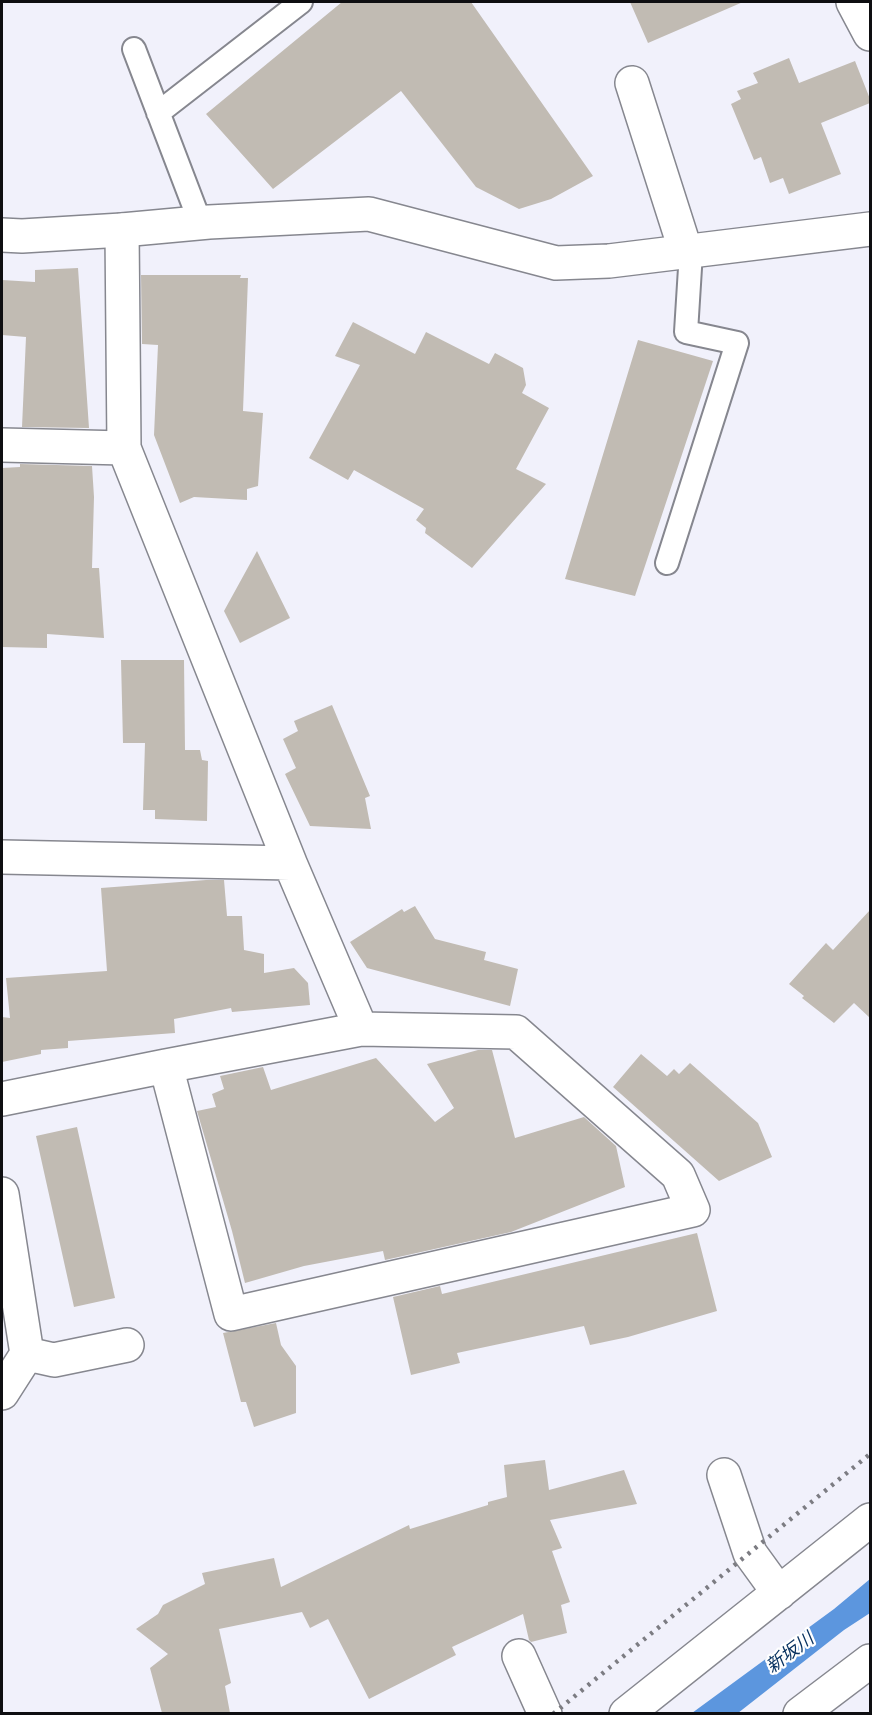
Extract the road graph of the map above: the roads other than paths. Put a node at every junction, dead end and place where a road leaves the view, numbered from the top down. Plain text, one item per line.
1 (301, 2) edge
2 (853, 2) edge
3 (870, 34) edge
4 (134, 49) dead end
5 (632, 83) dead end
6 (158, 112) junction
7 (200, 222) junction
8 (870, 229) edge
9 (122, 230) junction
10 (2, 235) edge
11 (688, 252) junction
12 (2, 445) edge
13 (124, 448) junction
14 (667, 563) dead end
15 (2, 857) edge
16 (290, 863) junction
17 (361, 1029) junction
18 (166, 1066) junction
19 (2, 1099) edge
20 (2, 1194) edge
21 (127, 1345) dead end
22 (27, 1354) junction
23 (2, 1393) edge
24 (724, 1475) dead end
25 (870, 1520) edge
26 (778, 1593) junction
27 (519, 1656) dead end
28 (870, 1661) edge
29 (545, 1713) edge
30 (626, 1713) edge
31 (800, 1713) edge

1 - 6 lane
2 - 3 street
4 - 6 lane
5 - 11 street
6 - 7 lane
7 - 9 street
7 - 11 street
8 - 11 street
9 - 10 street
9 - 13 street
11 - 14 lane
12 - 13 street
13 - 16 street
15 - 16 street
16 - 17 street
17 - 18 street
17 - 18 street
18 - 19 street
20 - 22 street
21 - 22 street
22 - 23 street
24 - 26 street
25 - 26 street
26 - 30 street
27 - 29 street
28 - 31 street

